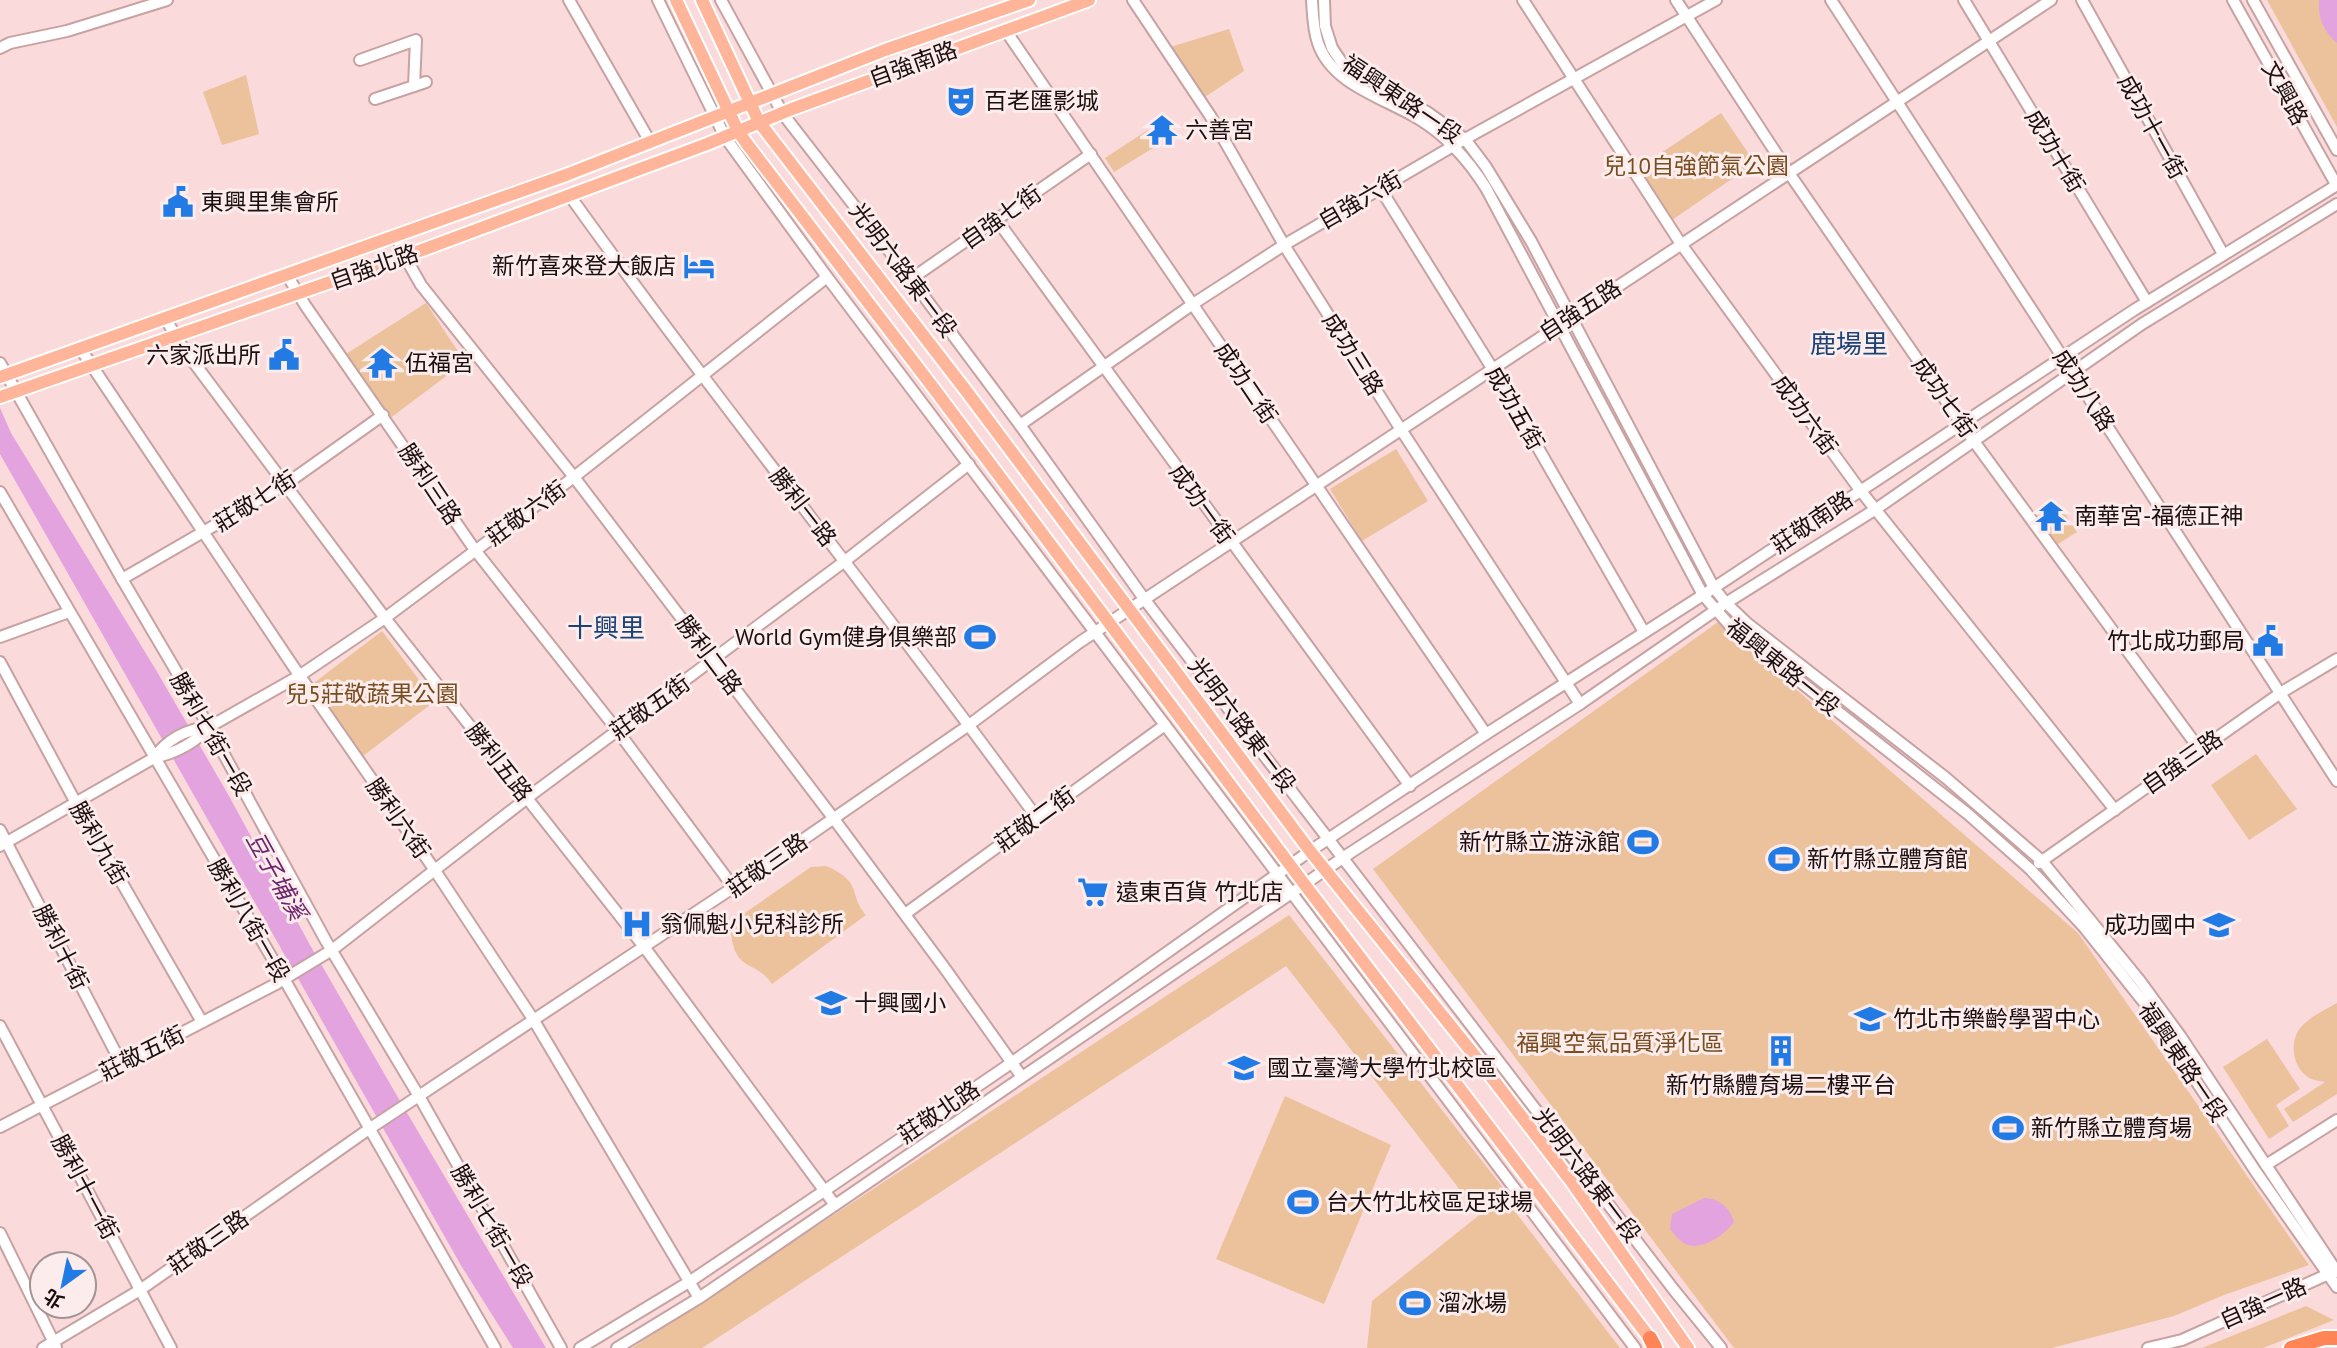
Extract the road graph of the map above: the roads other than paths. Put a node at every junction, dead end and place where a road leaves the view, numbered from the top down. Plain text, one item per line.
1 (167, 0) edge
2 (569, 0) edge
3 (657, 0) edge
4 (676, 0) edge
5 (702, 0) edge
6 (721, 0) edge
7 (1029, 0) edge
8 (1089, 0) edge
9 (1133, 0) edge
10 (1312, 0) edge
11 (1324, 0) edge
12 (1523, 0) edge
13 (1676, 0) edge
14 (1716, 0) edge
15 (1831, 0) edge
16 (1964, 0) edge
17 (2052, 0) edge
18 (2082, 0) edge
19 (2234, 0) edge
20 (2253, 0) edge
21 (1686, 16) junction
22 (1006, 31) junction
23 (1989, 41) junction
24 (0, 48) edge
25 (360, 60) dead end
26 (1574, 80) junction
27 (426, 82) dead end
28 (414, 86) junction
29 (773, 95) junction
30 (375, 99) dead end
31 (1898, 101) junction
32 (751, 103) junction
33 (729, 110) junction
34 (783, 114) junction
35 (715, 117) junction
36 (760, 122) junction
37 (738, 131) junction
38 (725, 137) junction
39 (1465, 139) junction
40 (649, 140) junction
41 (1454, 146) junction
42 (2337, 150) edge
43 (1091, 154) junction
44 (1789, 173) junction
45 (2337, 185) edge
46 (1380, 188) junction
47 (570, 195) junction
48 (2337, 204) edge
49 (997, 220) junction
50 (396, 235) junction
51 (1681, 244) junction
52 (1284, 245) junction
53 (2223, 254) junction
54 (404, 255) junction
55 (287, 275) junction
56 (827, 277) junction
57 (911, 279) junction
58 (297, 294) junction
59 (2147, 302) junction
60 (1193, 304) junction
61 (1571, 316) junction
62 (164, 318) junction
63 (1559, 324) junction
64 (175, 336) junction
65 (80, 348) junction
66 (2063, 356) junction
67 (92, 365) junction
68 (1103, 368) junction
69 (1492, 368) junction
70 (2072, 371) junction
71 (2, 372) edge
72 (702, 378) junction
73 (7, 394) edge
74 (383, 415) junction
75 (1962, 423) junction
76 (1020, 425) junction
77 (1400, 428) junction
78 (1973, 440) junction
79 (969, 464) junction
80 (574, 477) junction
81 (286, 484) junction
82 (1315, 485) junction
83 (1860, 490) junction
84 (0, 492) edge
85 (1875, 509) junction
86 (203, 533) junction
87 (1231, 543) junction
88 (475, 550) junction
89 (845, 561) junction
90 (122, 579) junction
91 (1714, 588) junction
92 (1703, 595) junction
93 (1145, 600) junction
94 (1726, 603) junction
95 (1130, 610) junction
96 (1715, 611) junction
97 (69, 612) junction
98 (385, 618) junction
99 (1110, 623) junction
100 (1096, 632) junction
101 (1644, 632) junction
102 (0, 637) edge
103 (2337, 659) edge
104 (0, 662) edge
105 (713, 662) junction
106 (299, 676) junction
107 (1565, 682) junction
108 (2281, 692) junction
109 (1580, 704) junction
110 (1165, 724) junction
111 (969, 725) junction
112 (209, 727) junction
113 (617, 730) junction
114 (1486, 734) junction
115 (2200, 750) junction
116 (154, 758) junction
117 (2337, 781) edge
118 (1410, 786) junction
119 (528, 798) junction
120 (76, 803) junction
121 (2115, 810) junction
122 (1037, 818) junction
123 (834, 819) junction
124 (0, 830) edge
125 (1328, 840) junction
126 (3, 844) edge
127 (1310, 851) junction
128 (1342, 859) junction
129 (2042, 861) junction
130 (1290, 865) junction
131 (434, 869) junction
132 (2030, 869) junction
133 (1325, 870) junction
134 (1277, 875) junction
135 (1305, 885) junction
136 (734, 888) junction
137 (1291, 894) junction
138 (905, 914) junction
139 (645, 948) junction
140 (332, 950) junction
141 (284, 979) junction
142 (533, 1019) junction
143 (202, 1023) junction
144 (0, 1026) edge
145 (1011, 1062) junction
146 (121, 1063) junction
147 (1022, 1077) junction
148 (420, 1098) junction
149 (41, 1104) junction
150 (2337, 1119) edge
151 (0, 1127) edge
152 (369, 1129) junction
153 (1564, 1145) junction
154 (2266, 1166) junction
155 (1571, 1181) junction
156 (824, 1191) junction
157 (835, 1206) junction
158 (0, 1233) edge
159 (2334, 1272) edge
160 (690, 1282) junction
161 (2337, 1287) edge
162 (140, 1290) junction
163 (699, 1298) junction
164 (2337, 1340) edge
165 (1654, 1345) edge
166 (51, 1346) edge
167 (171, 1348) edge
168 (495, 1348) edge
169 (561, 1348) edge
170 (580, 1348) edge
171 (617, 1348) edge
172 (1635, 1348) edge
173 (1688, 1348) edge
174 (1721, 1348) edge
175 (2148, 1348) edge
176 (2291, 1348) edge
177 (2326, 1348) edge

1 - 24 street
2 - 40 street
3 - 35 street
4 - 33 main road, 光明六路東一段
5 - 32 main road, 光明六路東一段
6 - 29 street, 光明六路東一段
7 - 29 main road, 自強南路
8 - 22 main road, 自強南路
9 - 52 street, 成功三路
10 - 41 street, 福興東路一段
11 - 39 street, 福興東路一段
12 - 26 street, 成功六街
13 - 21 street, 成功七街
14 - 21 street, 自強六街
15 - 31 street, 成功八路
16 - 23 street, 成功十街
17 - 23 street, 自強五路
18 - 53 street, 成功十一街
19 - 45 street, 文興路
20 - 42 street, 文興路
21 - 26 street, 自強六街
21 - 44 street, 成功七街
22 - 34 main road, 自強南路
22 - 43 street, 成功二街
23 - 31 street, 自強五路
23 - 59 street, 成功十街
25 - 28 street
26 - 39 street, 自強六街
26 - 51 street, 成功六街
27 - 28 street
28 - 30 street
29 - 32 main road, 自強南路
29 - 34 street, 光明六路東一段
31 - 44 street, 自強五路
31 - 66 street, 成功八路
32 - 33 main road, 自強南路
32 - 36 main road, 光明六路東一段
33 - 35 main road, 自強北路
33 - 37 main road, 光明六路東一段
34 - 36 main road, 自強南路
34 - 57 street, 光明六路東一段
35 - 38 street
35 - 40 main road, 自強北路
36 - 37 main road, 自強南路
36 - 95 main road, 光明六路東一段
37 - 38 main road, 自強北路
37 - 99 main road, 光明六路東一段
38 - 47 main road, 自強北路
38 - 56 street
39 - 41 street, 自強六街
39 - 61 street, 福興東路一段
40 - 50 main road, 自強北路
41 - 46 street, 自強六街
41 - 63 street, 福興東路一段
43 - 49 street, 自強七街
43 - 60 street, 成功二街
44 - 51 street, 自強五路
44 - 75 street, 成功七街
45 - 53 street, 莊敬南路
46 - 52 street, 自強六街
46 - 69 street, 成功五街
47 - 54 main road, 自強北路
47 - 72 street, 勝利一路
48 - 70 street, 莊敬南路
49 - 57 street, 自強七街
49 - 68 street, 成功一街
50 - 54 street, 勝利二路
50 - 55 main road, 自強北路
51 - 61 street, 自強五路
51 - 83 street, 成功六街
52 - 60 street, 自強六街
52 - 77 street, 成功三路
53 - 59 street, 莊敬南路
54 - 58 main road, 自強北路
54 - 80 street, 勝利二路
55 - 58 street, 勝利三路
55 - 62 main road, 自強北路
56 - 72 street, 莊敬六街
56 - 79 street
57 - 76 street, 光明六路東一段
58 - 64 main road, 自強北路
58 - 74 street, 勝利三路
59 - 66 street, 莊敬南路
60 - 68 street, 自強六街
60 - 82 street, 成功二街
61 - 63 street, 自強五路
61 - 91 street, 福興東路一段
62 - 64 street, 勝利五路
62 - 65 main road, 自強北路
63 - 69 street, 自強五路
63 - 92 street, 福興東路一段
64 - 67 main road, 自強北路
64 - 81 street, 勝利五路
65 - 67 street, 勝利六街
65 - 71 main road, 自強北路
66 - 70 street, 成功八路
66 - 75 street, 莊敬南路
67 - 73 main road, 自強北路
67 - 86 street, 勝利六街
68 - 76 street, 自強六街
68 - 87 street, 成功一街
69 - 77 street, 自強五路
69 - 101 street, 成功五街
70 - 78 street, 莊敬南路
70 - 108 street, 成功八路
71 - 73 street, 勝利七街一段
72 - 80 street, 莊敬六街
72 - 89 street, 勝利一路
73 - 90 street, 勝利七街一段
74 - 81 street, 莊敬七街
74 - 88 street, 勝利三路
75 - 78 street, 成功七街
75 - 83 street, 莊敬南路
76 - 93 street, 光明六路東一段
77 - 82 street, 自強五路
77 - 107 street, 成功三路
78 - 85 street, 莊敬南路
78 - 115 street, 成功七街
79 - 89 street, 莊敬五街
79 - 100 street
80 - 88 street, 莊敬六街
80 - 105 street, 勝利二路
81 - 86 street, 莊敬七街
81 - 98 street, 勝利五路
82 - 87 street, 自強五路
82 - 114 street, 成功二街
83 - 85 street, 成功六街
83 - 91 street, 莊敬南路
84 - 97 street, 勝利八街一段
85 - 94 street, 莊敬南路
85 - 121 street, 成功六街
86 - 90 street, 莊敬七街
86 - 106 street, 勝利六街
87 - 93 street, 自強五路
87 - 118 street, 成功一街
88 - 98 street, 莊敬六街
88 - 113 street, 勝利三路
89 - 105 street, 莊敬五街
89 - 111 street, 勝利一路
90 - 112 street, 勝利七街一段
91 - 92 street, 莊敬南路
91 - 94 street, 福興東路一段
92 - 96 street, 福興東路一段
92 - 101 street, 莊敬南路
93 - 95 street, 自強五路
93 - 125 street, 光明六路東一段
94 - 96 street, 莊敬南路
94 - 129 street, 福興東路一段
95 - 99 street, 自強五路
95 - 127 main road, 光明六路東一段
96 - 109 street, 莊敬南路
96 - 132 street, 福興東路一段
97 - 102 street
97 - 116 street, 勝利八街一段
98 - 106 street, 莊敬六街
98 - 119 street, 勝利五路
99 - 100 street, 莊敬三路
99 - 130 main road, 光明六路東一段
100 - 110 street
100 - 111 street, 莊敬三路
101 - 107 street, 莊敬南路
103 - 108 street, 自強三路
104 - 120 street, 勝利九街
105 - 113 street, 莊敬五街
105 - 123 street, 勝利二路
106 - 112 street, 莊敬六街
106 - 131 street, 勝利六街
107 - 109 street, 成功三路
107 - 114 street, 莊敬南路
108 - 115 street, 自強三路
108 - 117 street, 成功八路
109 - 128 street, 莊敬南路
110 - 122 street, 莊敬二街
110 - 134 street
111 - 122 street, 勝利一路
111 - 123 street, 莊敬三路
112 - 116 street
112 - 140 street, 勝利七街一段
113 - 119 street, 莊敬五街
113 - 136 street, 勝利三路
114 - 118 street, 莊敬南路
115 - 121 street, 自強三路
116 - 120 street
116 - 141 street, 勝利八街一段
118 - 125 street, 莊敬南路
119 - 131 street, 莊敬五街
119 - 139 street, 勝利五路
120 - 126 street
120 - 143 street, 勝利九街
121 - 129 street, 自強三路
122 - 138 street, 莊敬二街
123 - 136 street, 莊敬三路
123 - 138 street, 勝利二路
124 - 126 street, 勝利十街
125 - 127 street, 莊敬南路
125 - 128 street, 光明六路東一段
126 - 146 street, 勝利十街
127 - 130 street, 莊敬南路
127 - 133 main road, 光明六路東一段
128 - 133 street, 莊敬南路
128 - 153 street, 光明六路東一段
129 - 132 street, 自強三路
129 - 154 street, 福興東路一段
130 - 134 street, 莊敬北路
130 - 135 main road, 光明六路東一段
131 - 140 street, 莊敬五街
131 - 142 street, 勝利六街
132 - 159 street, 福興東路一段
133 - 135 street, 莊敬南路
133 - 155 main road, 光明六路東一段
134 - 137 street
134 - 145 street, 莊敬北路
135 - 137 street, 莊敬北路
135 - 165 main road, 光明六路東一段
136 - 139 street, 莊敬三路
137 - 147 street, 莊敬北路
137 - 172 street
138 - 145 street, 勝利二路
139 - 142 street, 莊敬三路
139 - 156 street, 勝利五路
140 - 141 street, 莊敬五街
140 - 148 street, 勝利七街一段
141 - 143 street, 莊敬五街
141 - 152 street, 勝利八街一段
142 - 148 street, 莊敬三路
142 - 160 street, 勝利六街
143 - 146 street, 莊敬五街
144 - 149 street, 勝利十一街
145 - 147 street, 勝利二路
145 - 156 street, 莊敬北路
146 - 149 street, 莊敬五街
147 - 157 street, 莊敬北路
148 - 152 street, 莊敬三路
148 - 169 street, 勝利七街一段
149 - 151 street, 莊敬五街
149 - 162 street, 勝利十一街
150 - 154 street
152 - 162 street, 莊敬三路
152 - 168 street, 勝利八街一段
153 - 155 street
153 - 174 street, 光明六路東一段
154 - 159 street, 福興東路一段
155 - 173 main road, 光明六路東一段
156 - 157 street, 勝利五路
156 - 160 street, 莊敬北路
157 - 163 street, 莊敬北路
158 - 166 street
159 - 161 street, 福興東路一段
159 - 175 street, 自強一路
160 - 163 street, 勝利六街
160 - 170 street, 莊敬北路
162 - 166 street, 莊敬三路
162 - 167 street, 勝利十一街
163 - 171 street, 莊敬北路
164 - 176 highway
164 - 177 highway

